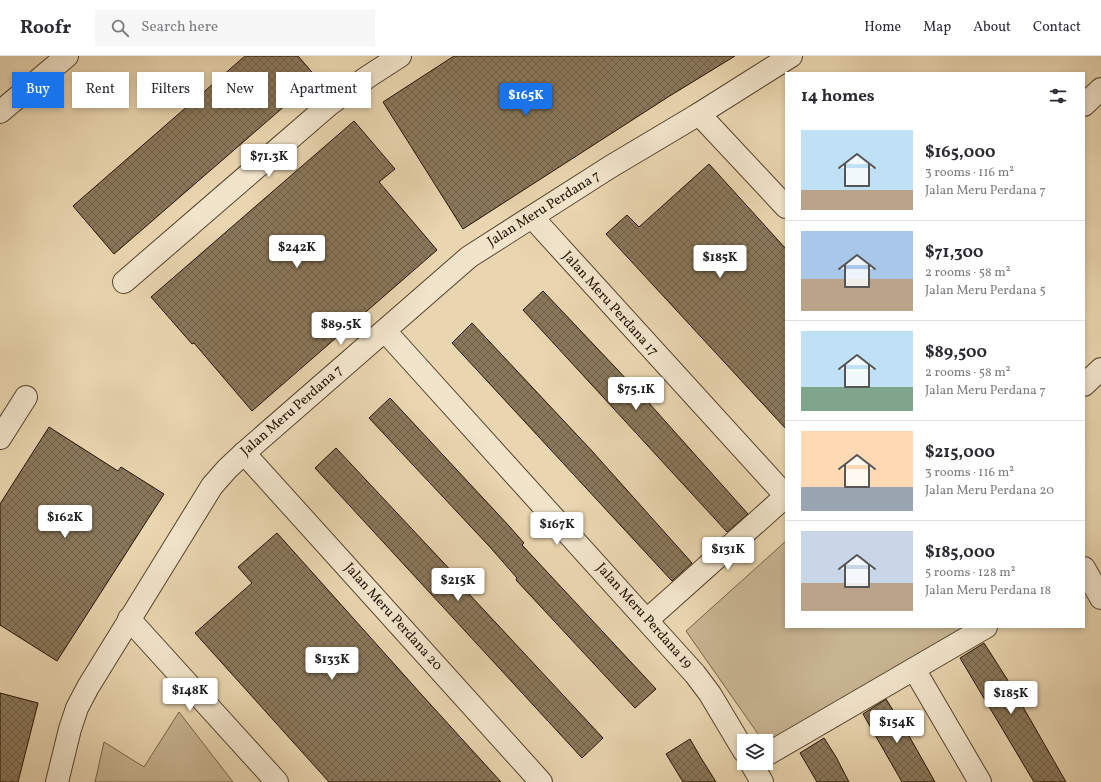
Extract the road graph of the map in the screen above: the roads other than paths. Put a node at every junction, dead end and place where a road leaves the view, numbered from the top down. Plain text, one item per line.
1 (67, 56) edge
2 (400, 56) edge
3 (791, 56) edge
4 (1101, 89) edge
5 (1085, 104) edge
6 (0, 112) edge
7 (699, 114) junction
8 (785, 206) edge
9 (532, 217) junction
10 (124, 282) dead end
11 (385, 331) junction
12 (1101, 369) edge
13 (1085, 384) edge
14 (26, 397) dead end
15 (0, 438) edge
16 (244, 453) junction
17 (785, 495) edge
18 (785, 497) edge
19 (1085, 571) edge
20 (1101, 598) edge
21 (129, 619) junction
22 (647, 620) junction
23 (984, 628) edge
24 (914, 669) junction
25 (737, 739) edge
26 (773, 751) edge
27 (755, 770) edge
28 (57, 782) edge
29 (277, 782) edge
30 (541, 782) edge
31 (762, 782) edge
32 (980, 782) edge

1 - 6 street
2 - 10 street
3 - 7 street, Jalan Meru Perdana 7
4 - 5 street
7 - 8 street
7 - 9 street, Jalan Meru Perdana 7
9 - 11 street, Jalan Meru Perdana 7
9 - 17 street, Jalan Meru Perdana 17
11 - 16 street, Jalan Meru Perdana 7
11 - 22 street, Jalan Meru Perdana 19
12 - 13 street
14 - 15 street
16 - 21 street, Jalan Meru Perdana 7
16 - 30 street, Jalan Meru Perdana 20
18 - 22 street
19 - 20 street
21 - 28 street, Jalan Meru Perdana 7
21 - 29 street
22 - 25 street, Jalan Meru Perdana 19
23 - 24 street
24 - 26 street
24 - 32 street
27 - 31 street

